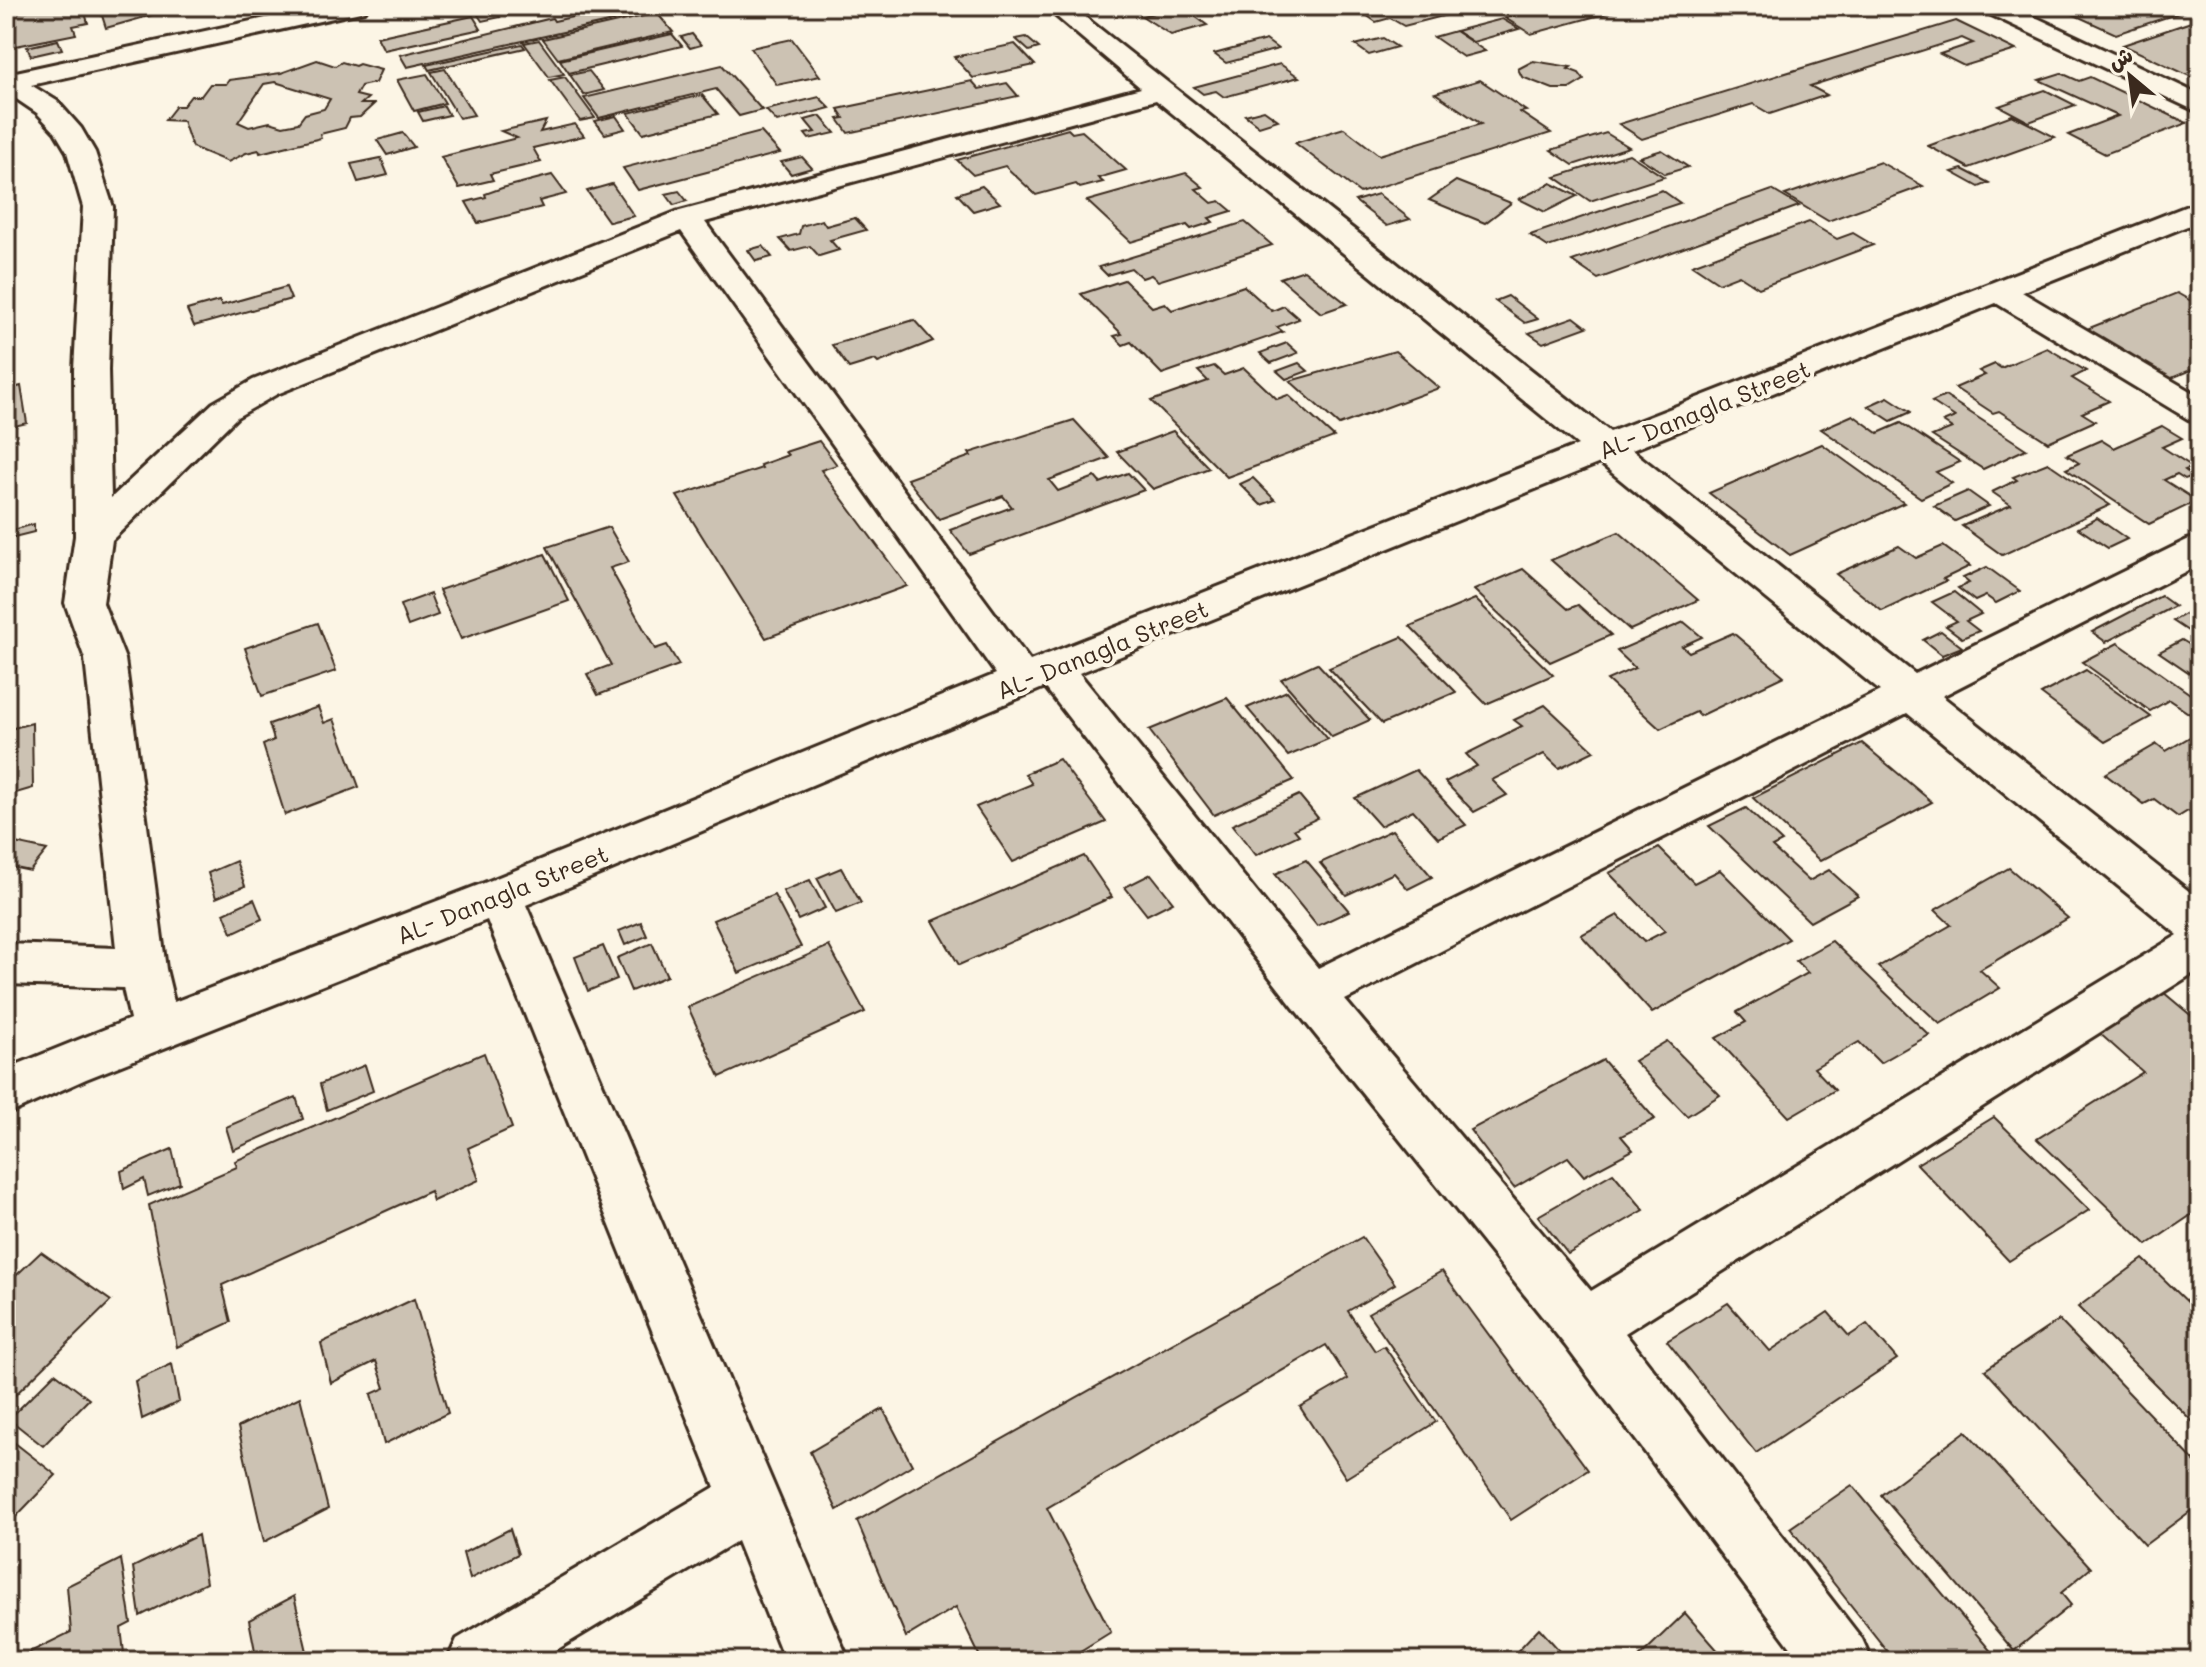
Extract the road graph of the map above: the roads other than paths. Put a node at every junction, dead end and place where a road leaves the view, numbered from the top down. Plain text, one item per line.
1 (356, 6) edge
2 (1056, 6) edge
3 (1992, 6) edge
4 (6, 80) edge
5 (1162, 90) junction
6 (2200, 105) edge
7 (2200, 210) edge
8 (687, 218) junction
9 (1998, 291) junction
10 (2200, 412) edge
11 (1604, 448) junction
12 (94, 536) junction
13 (2200, 549) edge
14 (1038, 674) junction
15 (1911, 694) junction
16 (500, 896) junction
17 (2200, 926) edge
18 (2200, 945) edge
19 (6, 964) edge
20 (142, 969) junction
21 (1311, 994) junction
22 (157, 1030) junction
23 (6, 1093) edge
24 (1585, 1326) junction
25 (750, 1500) junction
26 (479, 1661) edge
27 (817, 1661) edge
28 (1840, 1661) edge

1 - 4 street
2 - 5 street
3 - 6 street
4 - 12 street
5 - 8 street
5 - 11 street
7 - 9 street, AL- Danagla Street
8 - 12 street
8 - 14 street
9 - 10 street
9 - 11 street, AL- Danagla Street
11 - 14 street, AL- Danagla Street
11 - 15 street
12 - 20 street
13 - 15 street
14 - 16 street, AL- Danagla Street
14 - 21 street
15 - 17 street
15 - 21 street
16 - 22 street, AL- Danagla Street
16 - 25 street
18 - 24 street
19 - 20 street
20 - 22 street
21 - 24 street
22 - 23 street, AL- Danagla Street
24 - 28 street
25 - 26 street
25 - 27 street

